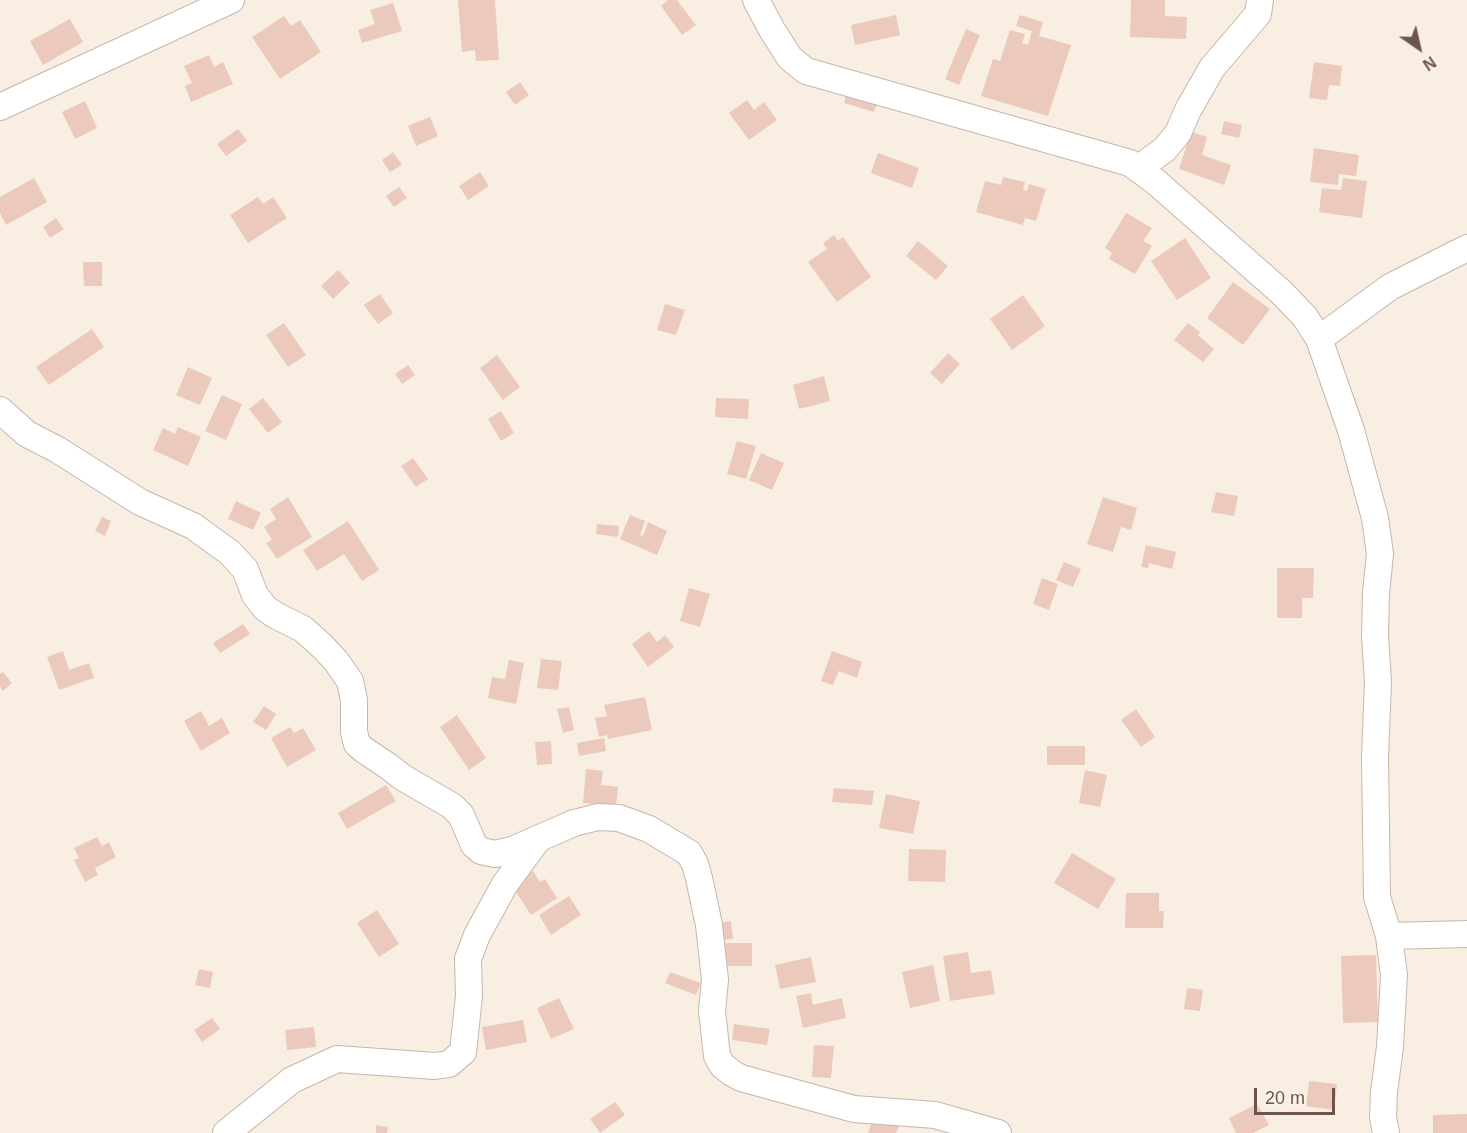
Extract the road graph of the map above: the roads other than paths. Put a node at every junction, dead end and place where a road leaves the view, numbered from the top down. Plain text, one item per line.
1 (231, 0) edge
2 (756, 0) edge
3 (1260, 0) edge
4 (0, 107) edge
5 (1138, 169) junction
6 (1467, 248) edge
7 (1319, 339) junction
8 (0, 410) edge
9 (538, 839) junction
10 (1467, 934) edge
11 (1389, 936) junction
12 (226, 1133) edge
13 (998, 1133) edge
14 (1386, 1133) edge

1 - 4 street
2 - 5 street
3 - 5 street
5 - 7 street
6 - 7 street
7 - 11 street
8 - 9 street
9 - 12 street
9 - 13 street
10 - 11 street
11 - 14 street

